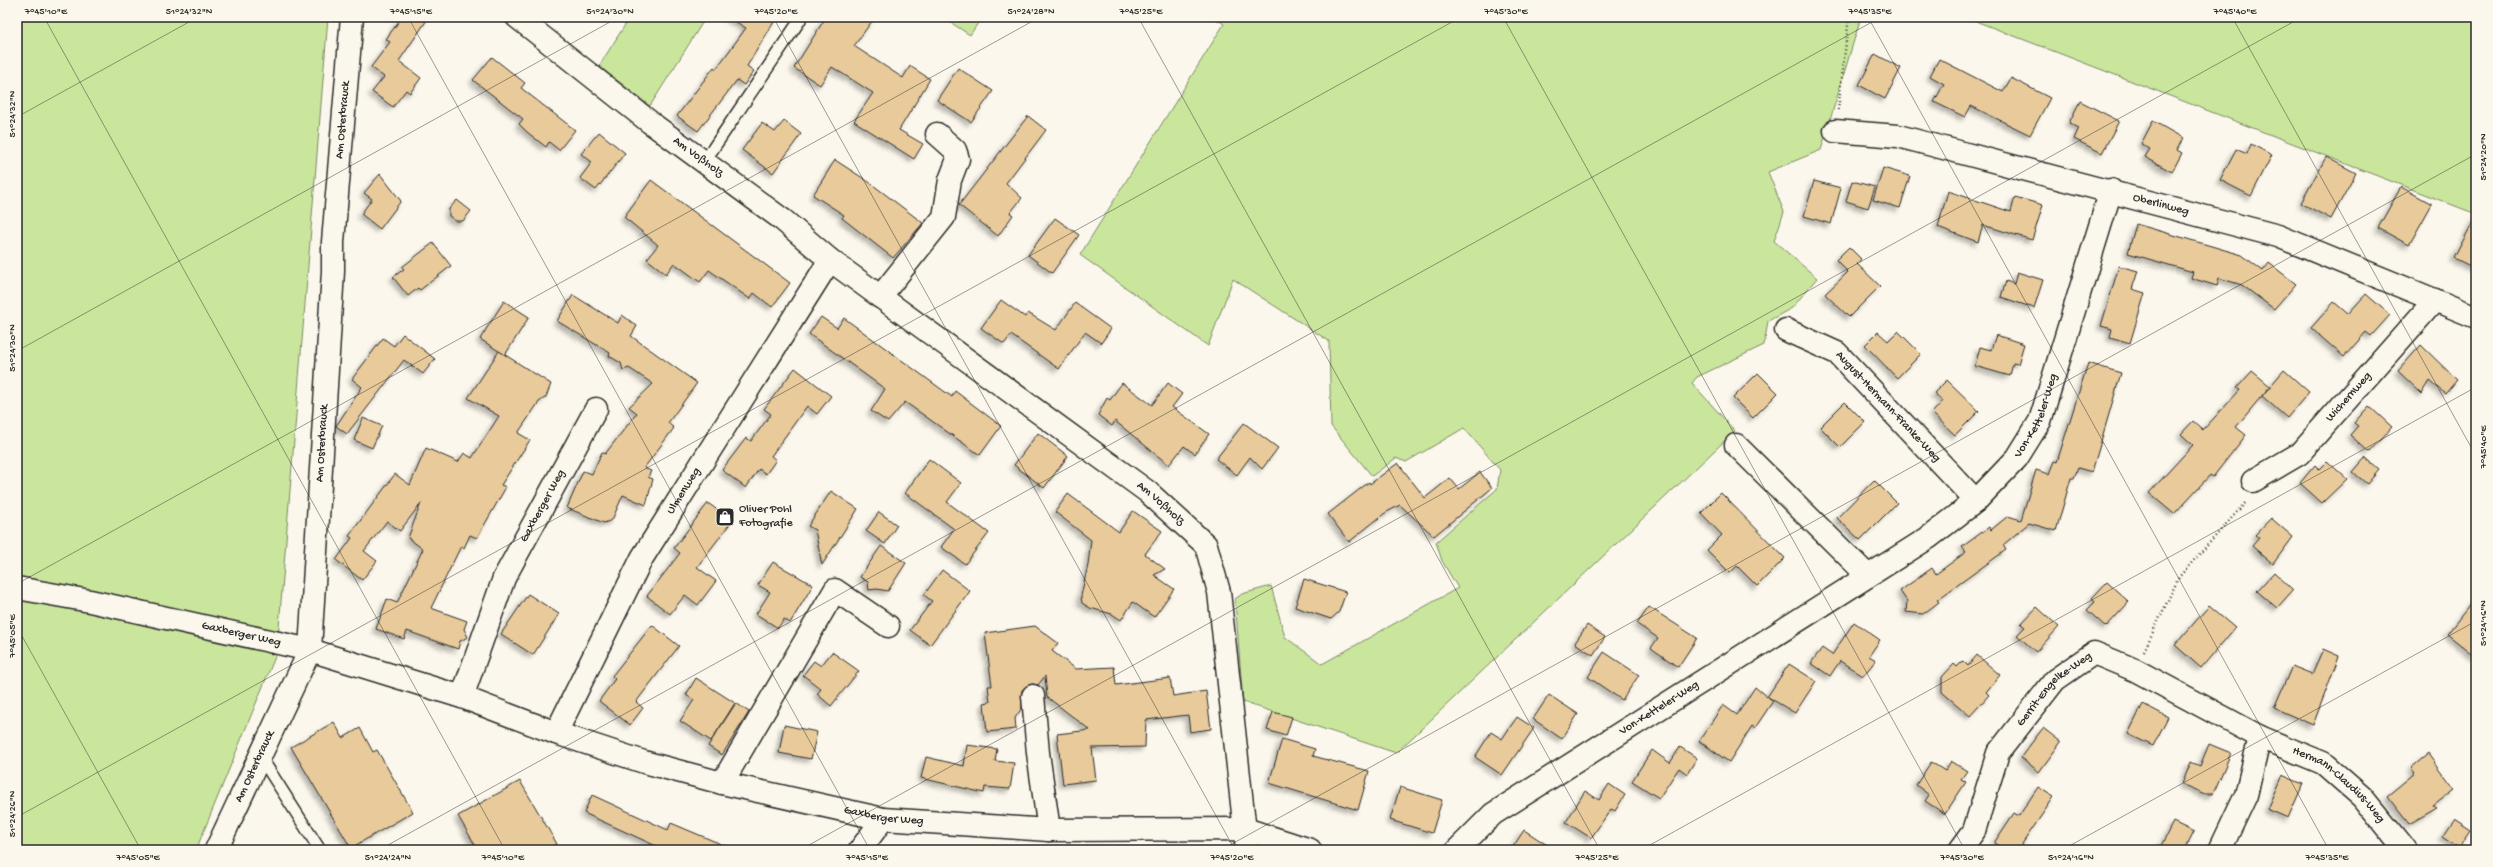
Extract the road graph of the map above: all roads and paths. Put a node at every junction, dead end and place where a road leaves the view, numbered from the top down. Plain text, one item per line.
1 (352, 17) edge
2 (517, 17) edge
3 (1849, 17) edge
4 (800, 20) dead end
5 (1835, 132) joint
6 (938, 134) dead end
7 (704, 162) junction
8 (2111, 190) junction
9 (830, 260) junction
10 (880, 297) junction
11 (2435, 300) junction
12 (2476, 317) edge
13 (1786, 330) dead end
14 (596, 409) dead end
15 (1736, 445) dead end
16 (2253, 481) joint
17 (1976, 501) junction
18 (1868, 576) junction
19 (17, 588) edge
20 (888, 626) dead end
21 (310, 650) junction
22 (2135, 670) junction
23 (1033, 696) dead end
24 (462, 697) junction
25 (556, 733) junction
26 (2260, 737) junction
27 (260, 756) junction
28 (722, 783) junction
29 (883, 819) junction
30 (1049, 830) junction
31 (1246, 840) edge
32 (216, 850) edge
33 (320, 850) edge
34 (860, 850) edge
35 (1310, 850) edge
36 (1457, 850) edge
37 (1960, 850) edge
38 (2220, 850) edge
39 (2405, 850) edge

1 - 21 street, Am Osterbrauck
2 - 7 street, Am Voßholz
3 - 5 path
4 - 7 lane
5 - 8 street, Oberlinweg
6 - 10 street
7 - 9 street, Am Voßholz
8 - 11 street, Oberlinweg
8 - 17 street, Von-Ketteler-Weg
9 - 10 street, Am Voßholz
9 - 25 street, Ulmenweg
10 - 31 street, Am Voßholz
11 - 12 street, Oberlinweg
11 - 16 street, Wichernweg
13 - 17 street, August-Hermann-Franke-Weg
14 - 24 street, Gaxberger Weg
15 - 18 street
16 - 22 path
17 - 18 street, Von-Ketteler-Weg
18 - 36 street, Von-Ketteler-Weg
19 - 21 street, Gaxberger Weg
20 - 28 street
21 - 24 street, Gaxberger Weg
21 - 27 street, Am Osterbrauck
22 - 26 street, Gerrit-Engelke-Weg
22 - 37 street, Gerrit-Engelke-Weg
23 - 30 street
24 - 25 street, Gaxberger Weg
25 - 28 street, Gaxberger Weg
26 - 38 street
26 - 39 street, Hermann-Claudius-Weg
27 - 32 street, Am Osterbrauck
27 - 33 lane
28 - 29 street, Gaxberger Weg
29 - 30 street, Gaxberger Weg
29 - 34 street
30 - 31 street, Gaxberger Weg
31 - 35 street, Gaxberger Weg

